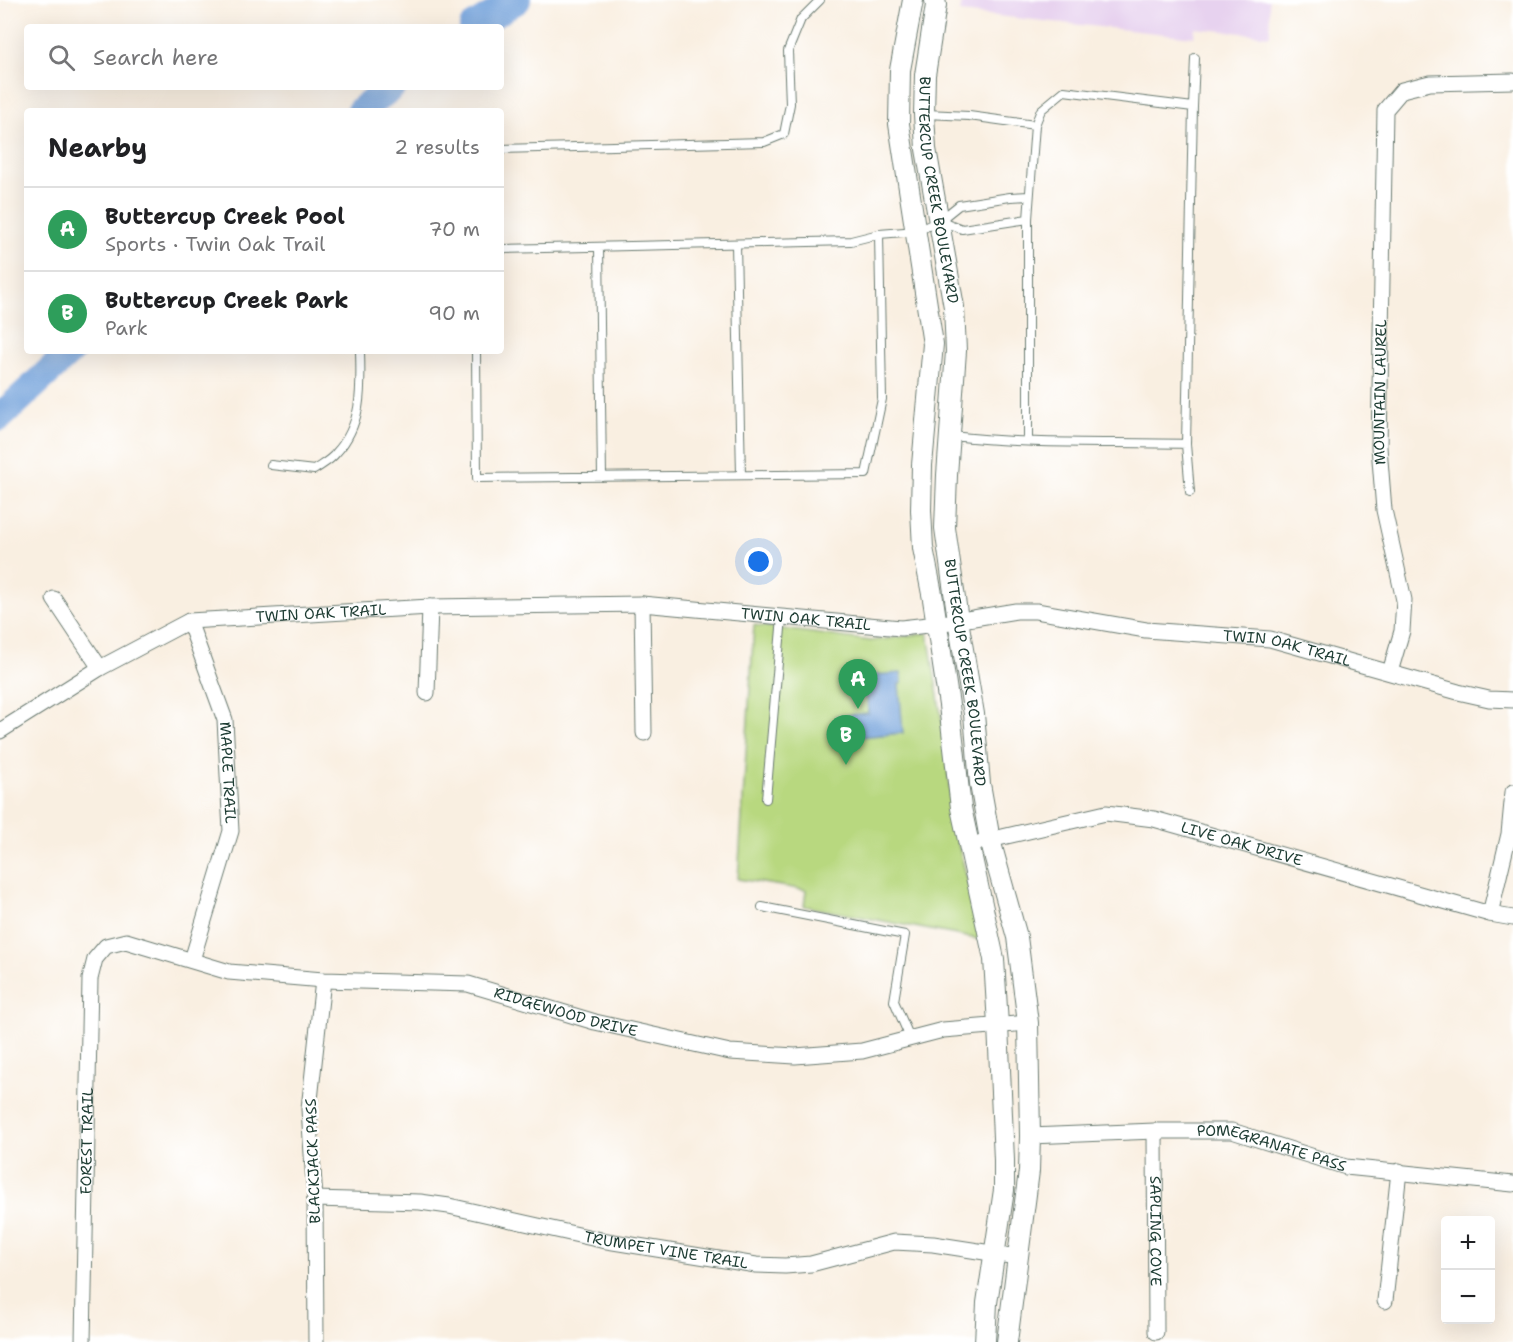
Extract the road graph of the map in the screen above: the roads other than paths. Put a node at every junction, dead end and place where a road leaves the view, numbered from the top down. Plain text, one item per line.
1 (820, 0) edge
2 (913, 0) edge
3 (935, 0) edge
4 (1195, 58) dead end
5 (1513, 81) edge
6 (1193, 107) junction
7 (924, 114) junction
8 (1035, 124) junction
9 (504, 149) edge
10 (1029, 196) junction
11 (1028, 219) junction
12 (939, 221) junction
13 (917, 231) junction
14 (879, 234) junction
15 (735, 244) junction
16 (599, 247) junction
17 (504, 249) edge
18 (360, 354) edge
19 (476, 354) edge
20 (950, 436) junction
21 (1028, 440) junction
22 (1186, 444) junction
23 (271, 465) dead end
24 (741, 475) junction
25 (602, 477) junction
26 (1190, 492) dead end
27 (54, 599) dead end
28 (642, 604) junction
29 (430, 607) junction
30 (782, 615) junction
31 (958, 620) junction
32 (189, 621) junction
33 (937, 624) junction
34 (100, 668) junction
35 (1390, 672) junction
36 (427, 693) dead end
37 (1513, 700) edge
38 (0, 731) edge
39 (644, 733) dead end
40 (1513, 792) edge
41 (766, 799) dead end
42 (990, 840) junction
43 (969, 845) junction
44 (762, 907) dead end
45 (1490, 914) junction
46 (1513, 918) edge
47 (106, 946) joint
48 (192, 960) junction
49 (323, 980) junction
50 (1028, 1023) junction
51 (998, 1025) junction
52 (910, 1038) junction
53 (1155, 1131) junction
54 (1030, 1136) junction
55 (1399, 1171) junction
56 (1513, 1184) edge
57 (315, 1199) junction
58 (995, 1253) junction
59 (1017, 1257) junction
60 (1385, 1302) dead end
61 (1156, 1332) dead end
62 (83, 1342) edge
63 (316, 1342) edge
64 (985, 1342) edge
65 (1007, 1342) edge

1 - 9 lane
2 - 13 street, BUTTERCUP CREEK BOULEVARD
3 - 7 street, BUTTERCUP CREEK BOULEVARD
4 - 6 lane
5 - 35 street, MOUNTAIN LAUREL
6 - 8 lane
6 - 22 lane
7 - 8 lane
7 - 12 street, BUTTERCUP CREEK BOULEVARD
8 - 10 lane
10 - 11 lane
10 - 12 lane
11 - 12 lane
11 - 21 lane
12 - 13 lane
12 - 20 street, BUTTERCUP CREEK BOULEVARD
13 - 14 lane
13 - 33 street, BUTTERCUP CREEK BOULEVARD
14 - 15 lane
14 - 24 lane
15 - 16 lane
15 - 24 lane
16 - 17 lane
16 - 25 lane
18 - 23 lane
19 - 25 lane
20 - 21 lane
20 - 31 street, BUTTERCUP CREEK BOULEVARD
21 - 22 lane
22 - 26 lane
24 - 25 lane
27 - 34 street
28 - 29 street, TWIN OAK TRAIL
28 - 30 street, TWIN OAK TRAIL
28 - 39 street
29 - 32 street, TWIN OAK TRAIL
29 - 36 street
30 - 33 street, TWIN OAK TRAIL
30 - 41 lane
31 - 33 street, TWIN OAK TRAIL
31 - 35 street, TWIN OAK TRAIL
31 - 42 street, BUTTERCUP CREEK BOULEVARD
32 - 34 street, TWIN OAK TRAIL
32 - 48 street, MAPLE TRAIL
33 - 43 street, BUTTERCUP CREEK BOULEVARD
34 - 38 street, TWIN OAK TRAIL
35 - 37 street, TWIN OAK TRAIL
40 - 45 street
42 - 43 street, LIVE OAK DRIVE
42 - 45 street, LIVE OAK DRIVE
42 - 50 street, BUTTERCUP CREEK BOULEVARD
43 - 51 street, BUTTERCUP CREEK BOULEVARD
44 - 52 lane
45 - 46 street, LIVE OAK DRIVE
47 - 48 street, RIDGEWOOD DRIVE
47 - 62 street, FOREST TRAIL
48 - 49 street, RIDGEWOOD DRIVE
49 - 52 street, RIDGEWOOD DRIVE
49 - 57 street, BLACKJACK PASS
50 - 51 street, RIDGEWOOD DRIVE
50 - 54 street, BUTTERCUP CREEK BOULEVARD
51 - 52 street, RIDGEWOOD DRIVE
51 - 58 street, BUTTERCUP CREEK BOULEVARD
53 - 54 street, POMEGRANATE PASS
53 - 55 street, POMEGRANATE PASS
53 - 61 street, SAPLING COVE
54 - 59 street, BUTTERCUP CREEK BOULEVARD
55 - 56 street, POMEGRANATE PASS
55 - 60 street
57 - 58 street, TRUMPET VINE TRAIL
57 - 63 street, BLACKJACK PASS
58 - 59 street, TRUMPET VINE TRAIL
58 - 64 street, BUTTERCUP CREEK BOULEVARD
59 - 65 street, BUTTERCUP CREEK BOULEVARD

